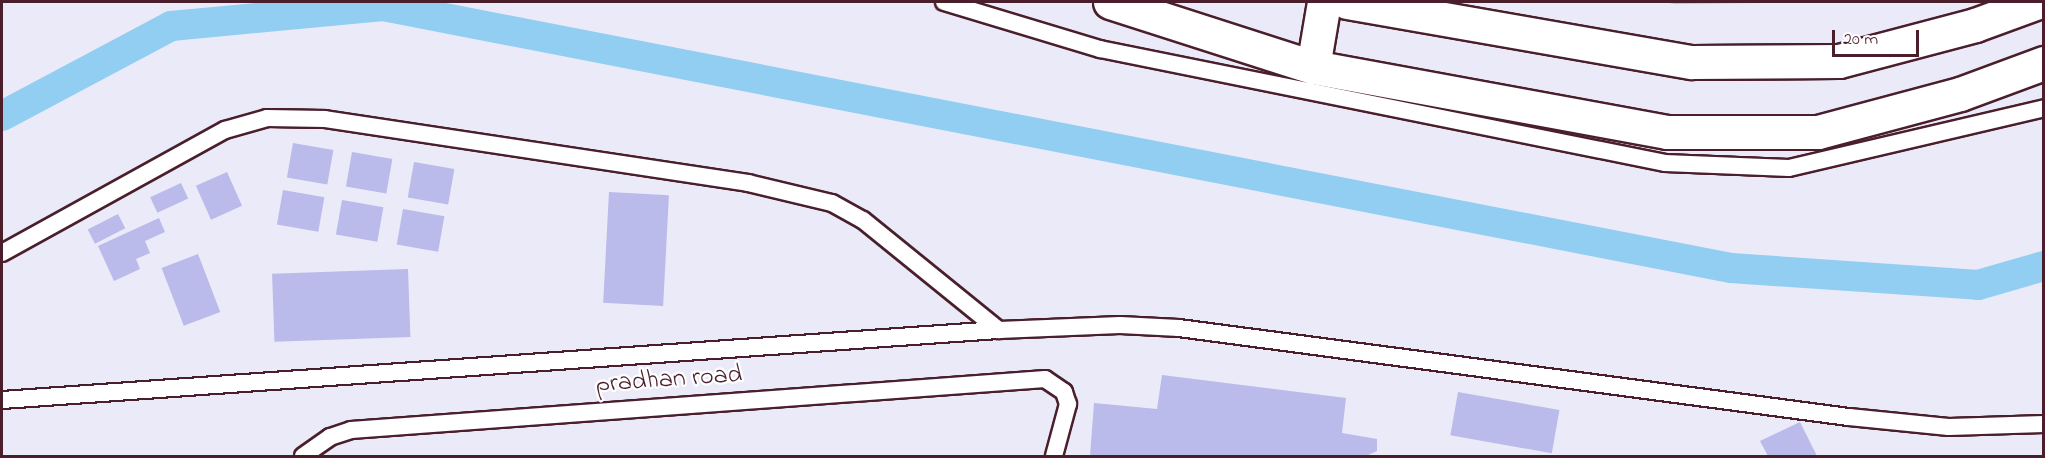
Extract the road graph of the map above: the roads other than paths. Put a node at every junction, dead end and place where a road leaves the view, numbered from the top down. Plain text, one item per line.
1 (944, 2) edge
2 (1110, 2) edge
3 (1324, 2) edge
4 (1347, 2) edge
5 (2038, 2) edge
6 (2043, 63) edge
7 (1313, 67) junction
8 (2043, 108) edge
9 (2, 253) edge
10 (999, 330) junction
11 (2, 400) edge
12 (2043, 424) edge
13 (303, 456) edge
14 (1054, 456) edge

1 - 8 lane
2 - 7 street
3 - 7 street
4 - 5 street
6 - 7 street
9 - 10 lane
10 - 11 lane
10 - 12 lane
13 - 14 lane, pradhan road

